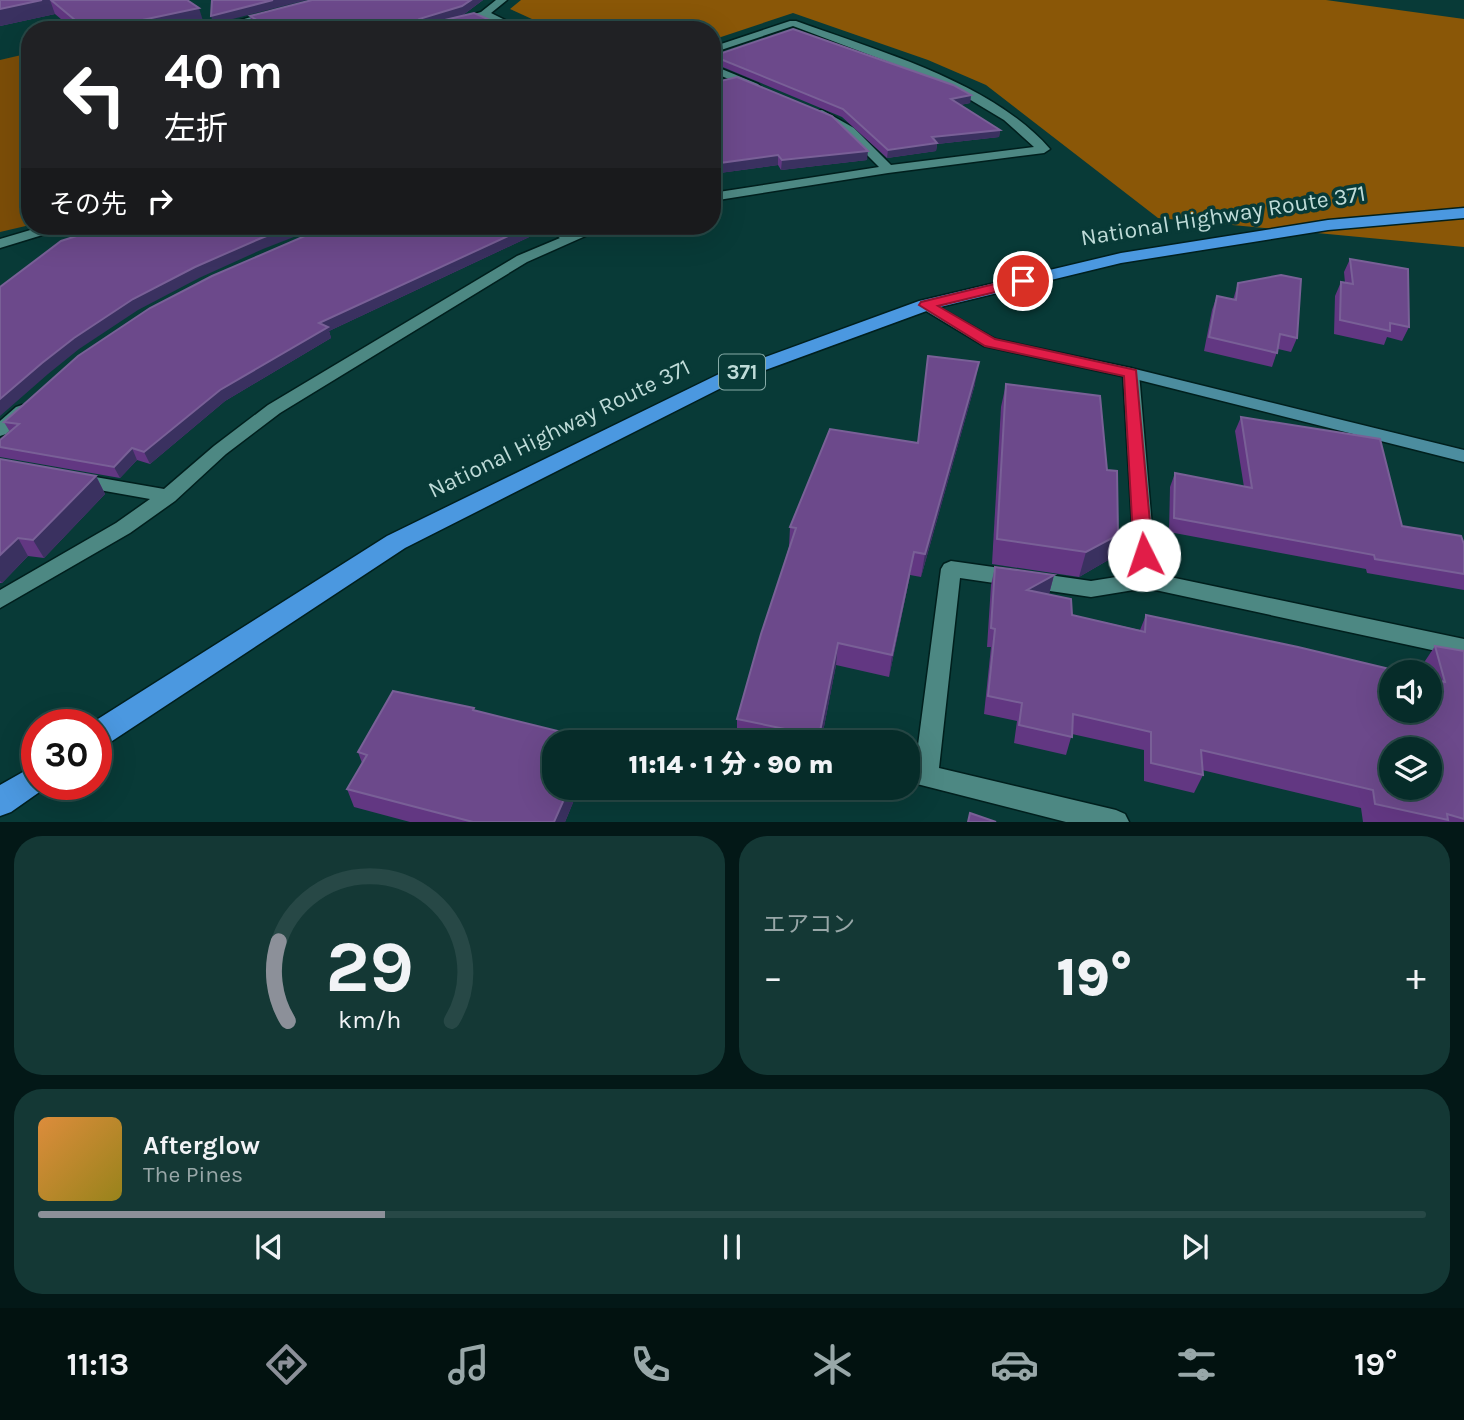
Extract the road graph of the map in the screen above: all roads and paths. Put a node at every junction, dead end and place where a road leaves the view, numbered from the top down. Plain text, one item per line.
1 (502, 0) edge
2 (279, 12) edge
3 (484, 14) junction
4 (244, 21) edge
5 (459, 21) edge
6 (500, 21) edge
7 (721, 47) edge
8 (721, 72) edge
9 (737, 79) junction
10 (725, 84) edge
11 (761, 89) edge
12 (810, 108) edge
13 (888, 169) junction
14 (721, 196) edge
15 (1464, 213) edge
16 (28, 235) edge
17 (564, 235) edge
18 (577, 235) edge
19 (569, 238) junction
20 (0, 244) edge
21 (926, 305) junction
22 (1131, 373) junction
23 (38, 396) edge
24 (0, 430) edge
25 (1463, 458) edge
26 (65, 477) edge
27 (168, 496) junction
28 (1146, 580) junction
29 (0, 600) edge
30 (1464, 648) edge
31 (112, 726) edge
32 (21, 788) edge
33 (0, 802) edge
34 (1116, 821) edge

1 - 3 street
2 - 4 street
3 - 5 street
3 - 6 street
7 - 13 street
8 - 9 street
9 - 10 street
9 - 11 street
12 - 13 street
13 - 14 street
15 - 21 highway, National Highway Route 371 / 371
16 - 20 street
17 - 19 street
18 - 19 street
19 - 27 street
21 - 22 street
21 - 31 highway, National Highway Route 371 / 371
22 - 25 street
22 - 28 street
23 - 24 street
26 - 27 street
27 - 29 street
28 - 30 street
28 - 34 street
32 - 33 highway

